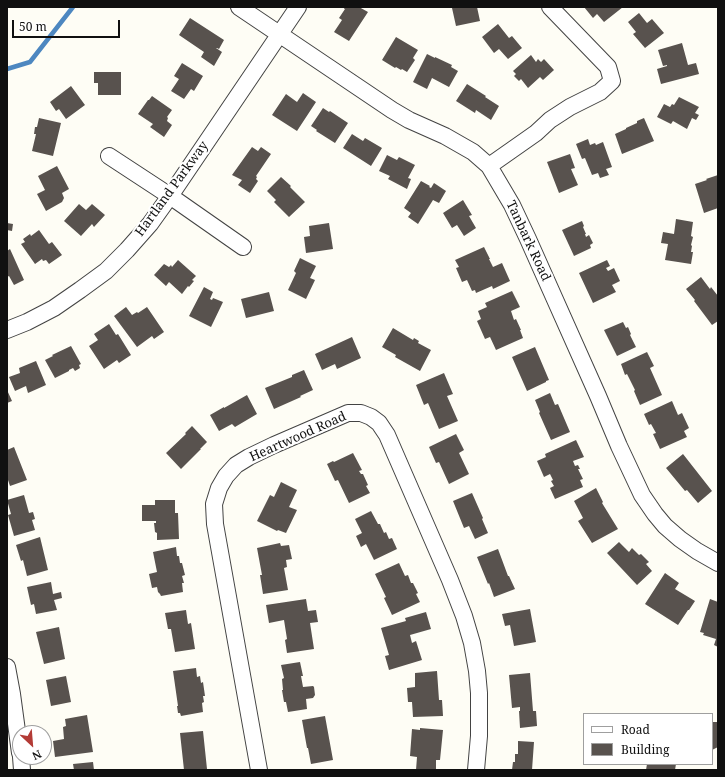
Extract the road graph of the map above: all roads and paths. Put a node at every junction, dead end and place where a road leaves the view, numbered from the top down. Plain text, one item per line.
1 (239, 7) edge
2 (298, 7) edge
3 (550, 7) edge
4 (279, 35) junction
5 (109, 156) dead end
6 (489, 166) junction
7 (170, 196) junction
8 (243, 247) dead end
9 (7, 330) edge
10 (718, 563) edge
11 (7, 667) edge
12 (16, 725) edge
13 (259, 770) edge
14 (476, 770) edge

1 - 4 street, Tanbark Road
2 - 4 street, Hartland Parkway
3 - 6 street
4 - 6 street, Tanbark Road
4 - 7 street, Hartland Parkway
5 - 7 street
6 - 10 street, Tanbark Road
7 - 8 street
7 - 9 street, Hartland Parkway
11 - 12 street
13 - 14 street, Heartwood Road

